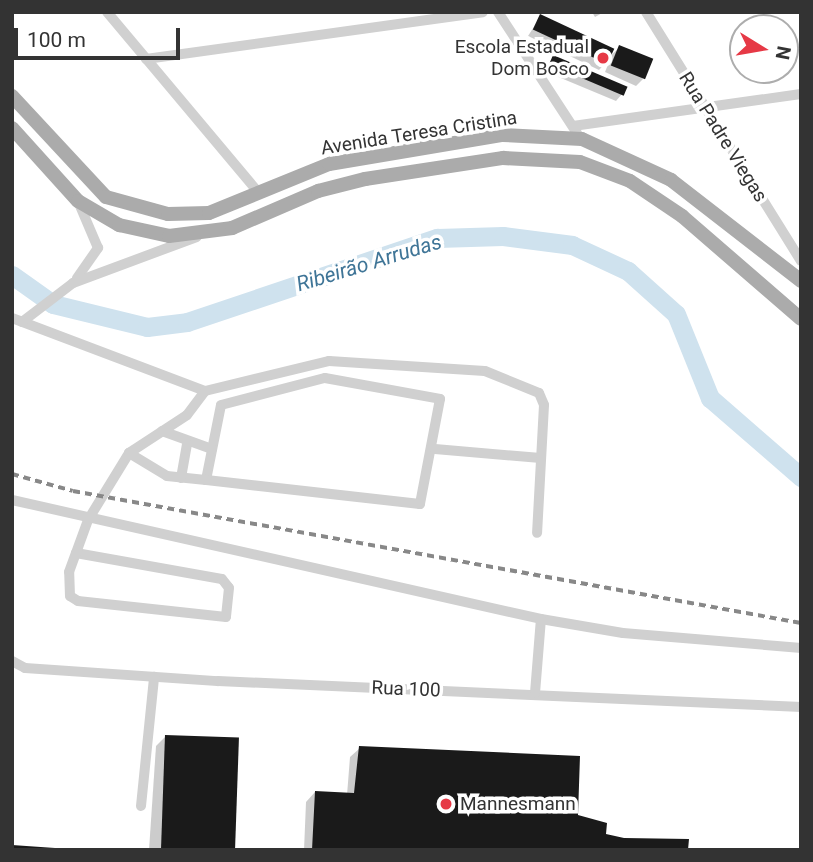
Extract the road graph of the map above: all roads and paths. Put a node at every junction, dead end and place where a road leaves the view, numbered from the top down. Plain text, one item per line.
1 (107, 12) edge
2 (483, 12) edge
3 (498, 12) edge
4 (646, 12) edge
5 (146, 58) junction
6 (801, 94) edge
7 (12, 96) edge
8 (703, 108) junction
9 (12, 128) edge
10 (578, 133) junction
11 (259, 192) junction
12 (78, 201) junction
13 (198, 237) junction
14 (801, 261) edge
15 (801, 281) edge
16 (73, 283) junction
17 (21, 318) edge
18 (801, 319) edge
19 (205, 391) junction
20 (162, 431) junction
21 (187, 445) junction
22 (212, 449) junction
23 (435, 449) junction
24 (129, 453) junction
25 (541, 458) junction
26 (181, 478) junction
27 (206, 480) junction
28 (12, 500) edge
29 (88, 520) junction
30 (537, 533) dead end
31 (76, 553) junction
32 (541, 618) junction
33 (801, 648) edge
34 (12, 661) edge
35 (154, 677) junction
36 (535, 693) junction
37 (801, 707) edge
38 (141, 806) dead end

1 - 5 street
2 - 5 street
3 - 10 street
4 - 8 street, Rua Padre Viegas
5 - 11 street
6 - 8 street
7 - 11 main road, Avenida Teresa Cristina
8 - 10 street
8 - 14 street, Rua Padre Viegas
9 - 12 main road, Avenida Teresa Cristina
10 - 11 main road, Avenida Teresa Cristina
10 - 15 main road, Avenida Teresa Cristina
12 - 13 main road, Avenida Teresa Cristina
12 - 16 street
13 - 16 street
13 - 18 main road, Avenida Teresa Cristina
16 - 17 street
17 - 19 street
19 - 20 street
19 - 25 street
20 - 21 street
20 - 24 street
21 - 22 street
21 - 26 street
22 - 23 street
22 - 27 street
23 - 25 street
23 - 27 street
24 - 26 street
24 - 29 street
25 - 30 street
26 - 27 street
28 - 29 street
29 - 31 street
29 - 32 street
31 - 31 street
32 - 33 street
32 - 36 street
34 - 35 street, Rua 100
35 - 36 street, Rua 100
35 - 38 street
36 - 37 street, Rua 100

